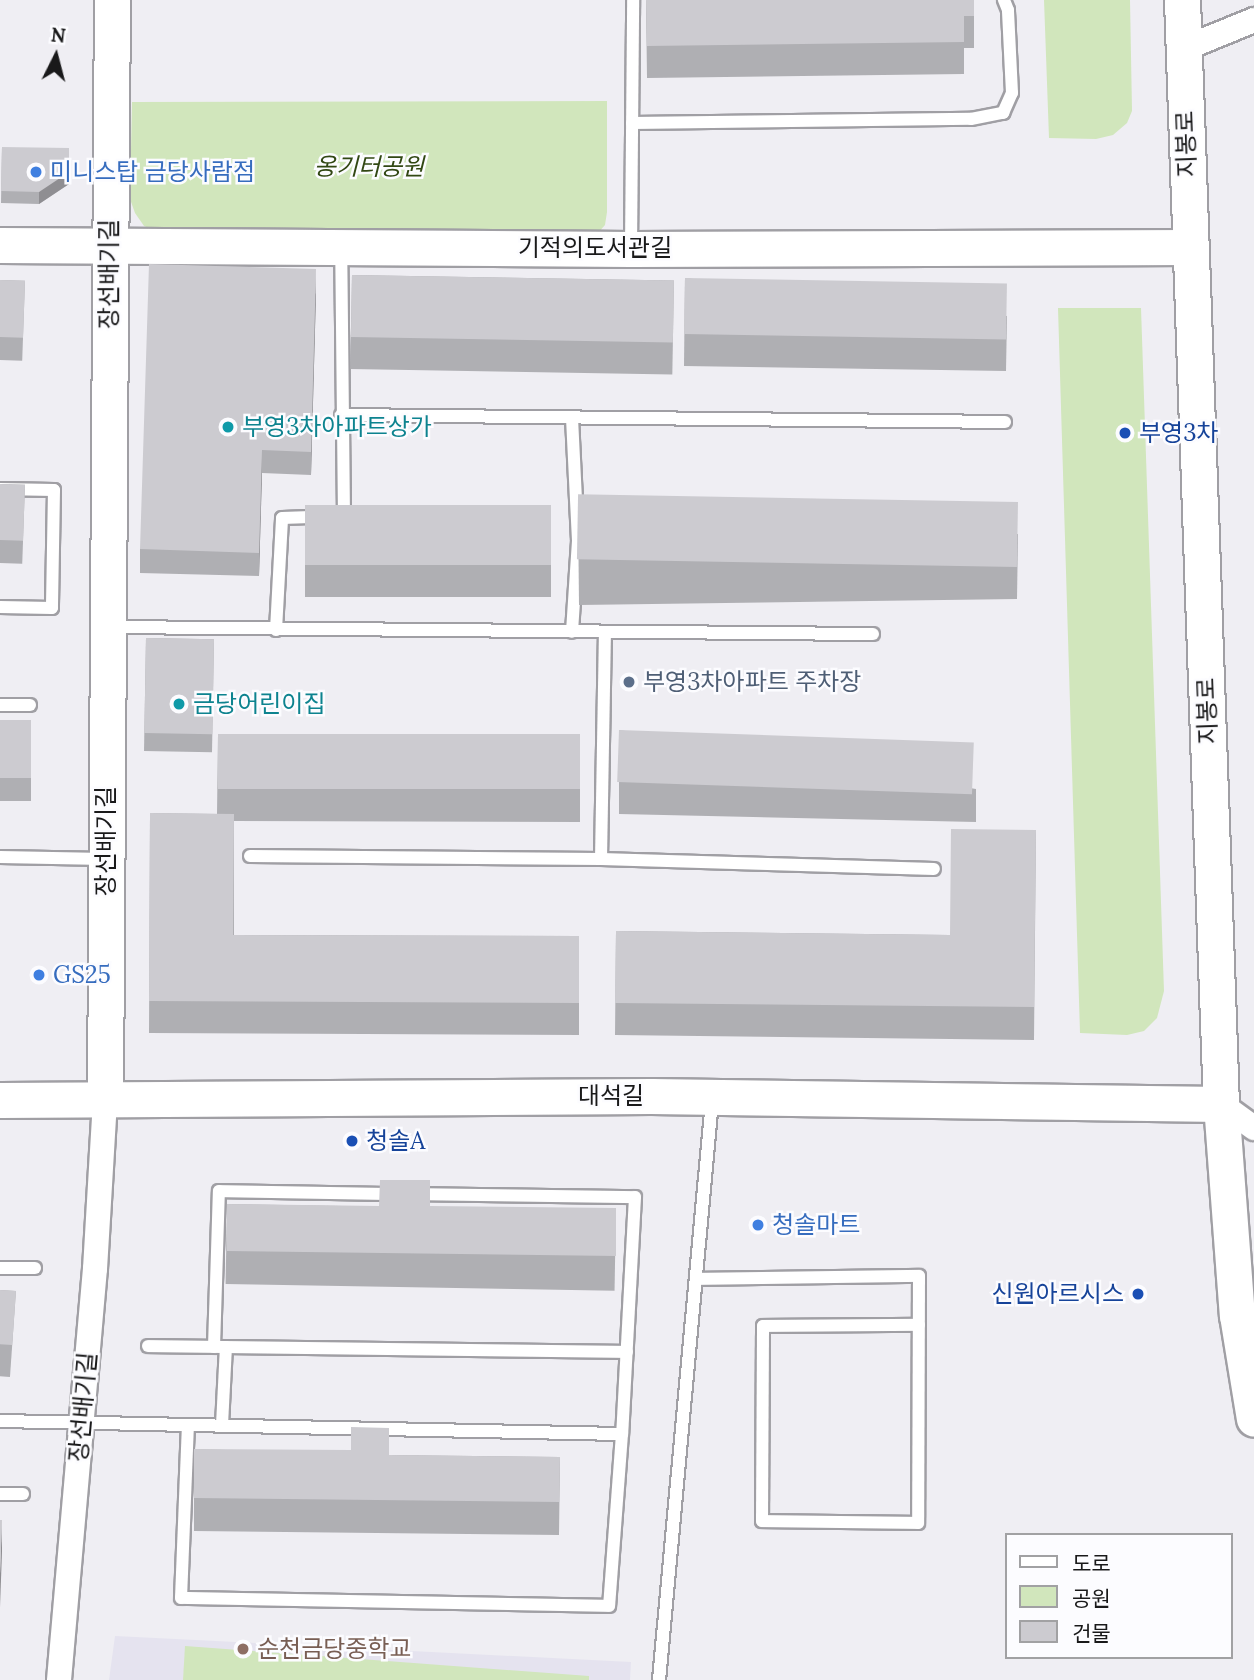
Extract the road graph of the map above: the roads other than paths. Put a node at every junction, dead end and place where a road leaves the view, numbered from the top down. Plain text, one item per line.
1 (112, 0) edge
2 (633, 0) edge
3 (1004, 0) edge
4 (1182, 0) edge
5 (1254, 20) edge
6 (1184, 49) junction
7 (632, 123) junction
8 (0, 245) edge
9 (110, 245) junction
10 (1190, 247) junction
11 (341, 248) junction
12 (631, 249) junction
13 (341, 415) junction
14 (572, 418) junction
15 (1005, 422) dead end
16 (0, 488) edge
17 (0, 607) edge
18 (107, 627) junction
19 (276, 630) junction
20 (572, 632) junction
21 (605, 632) junction
22 (873, 634) dead end
23 (0, 705) edge
24 (30, 705) dead end
25 (250, 856) dead end
26 (0, 858) edge
27 (105, 859) junction
28 (601, 859) junction
29 (934, 869) dead end
30 (712, 1097) junction
31 (105, 1099) junction
32 (0, 1100) edge
33 (1238, 1105) edge
34 (1254, 1128) edge
35 (0, 1268) edge
36 (35, 1268) dead end
37 (696, 1279) junction
38 (919, 1325) junction
39 (148, 1346) dead end
40 (220, 1347) junction
41 (627, 1352) junction
42 (1254, 1419) edge
43 (0, 1420) edge
44 (82, 1422) junction
45 (188, 1425) junction
46 (222, 1425) junction
47 (622, 1434) junction
48 (0, 1494) edge
49 (23, 1494) dead end
50 (59, 1680) edge
51 (659, 1680) edge

1 - 9 main road, 장선배기길
2 - 7 lane
3 - 7 lane
4 - 6 main road, 지봉로
5 - 6 street
6 - 10 main road, 지봉로
7 - 12 lane
8 - 9 main road, 기적의도서관길
9 - 11 main road, 기적의도서관길
9 - 18 main road, 장선배기길
10 - 12 main road, 기적의도서관길
10 - 33 main road, 지봉로
11 - 12 main road, 기적의도서관길
11 - 13 lane
13 - 14 lane
13 - 19 lane
14 - 15 lane
14 - 20 lane
16 - 17 lane
18 - 19 lane
18 - 27 main road, 장선배기길
19 - 20 lane
20 - 21 lane
21 - 22 lane
21 - 28 lane
23 - 24 lane
25 - 28 lane
26 - 27 lane
27 - 31 main road, 장선배기길
28 - 29 lane
30 - 31 main road, 대석길
30 - 33 main road, 대석길
30 - 37 lane
31 - 32 main road, 대석길
31 - 44 street, 장선배기길
33 - 34 street
33 - 42 main road, 지봉로
35 - 36 lane
37 - 38 lane
37 - 51 lane
38 - 38 lane
39 - 40 lane
40 - 41 lane
40 - 41 lane
40 - 46 lane
41 - 47 lane
43 - 44 lane
44 - 45 lane
44 - 50 street, 장선배기길
45 - 46 lane
45 - 47 lane
46 - 47 lane
48 - 49 lane

